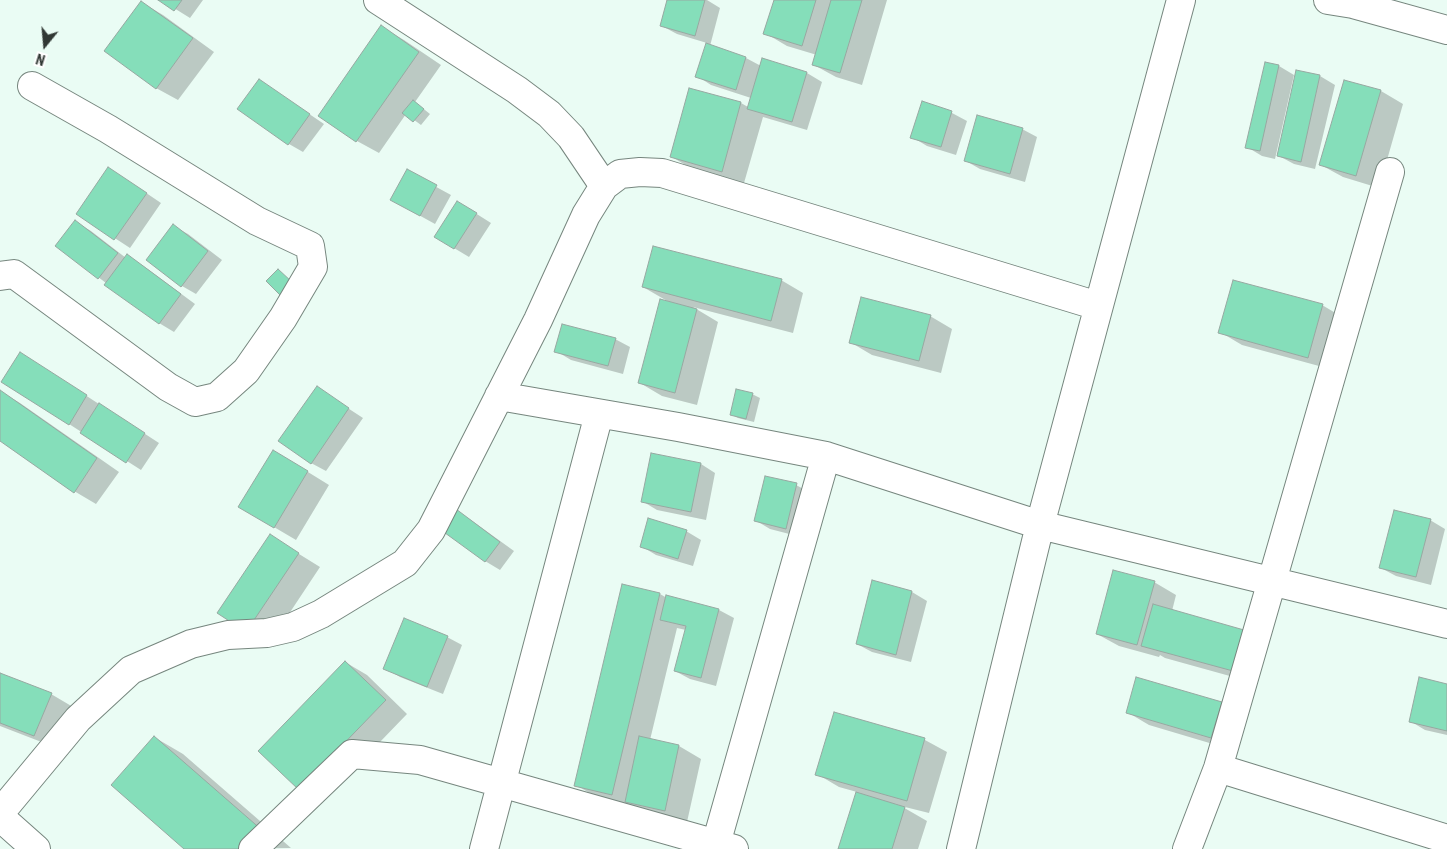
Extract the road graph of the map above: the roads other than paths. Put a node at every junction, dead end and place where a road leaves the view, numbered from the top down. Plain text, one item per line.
1 (378, 0) edge
2 (1181, 0) edge
3 (1328, 0) edge
4 (1447, 30) edge
5 (32, 86) dead end
6 (1390, 172) dead end
7 (604, 186) junction
8 (0, 276) edge
9 (1098, 306) junction
10 (499, 396) junction
11 (599, 414) junction
12 (826, 456) junction
13 (1040, 525) junction
14 (1270, 582) junction
15 (1447, 624) edge
16 (1218, 768) junction
17 (501, 784) junction
18 (0, 813) edge
19 (0, 817) edge
20 (1447, 839) edge
21 (725, 847) edge
22 (36, 849) edge
23 (253, 849) edge
24 (484, 849) edge
25 (961, 849) edge
26 (1187, 849) edge

1 - 7 street
2 - 9 street
3 - 4 street
5 - 8 street
6 - 14 street
7 - 9 street
7 - 10 street
9 - 13 street
10 - 11 street
10 - 18 street
11 - 12 street
11 - 17 street
12 - 13 street
12 - 21 street
13 - 14 street
13 - 25 street
14 - 15 street
14 - 16 street
16 - 20 street
16 - 26 street
17 - 21 street
17 - 23 street
17 - 24 street
19 - 22 street

